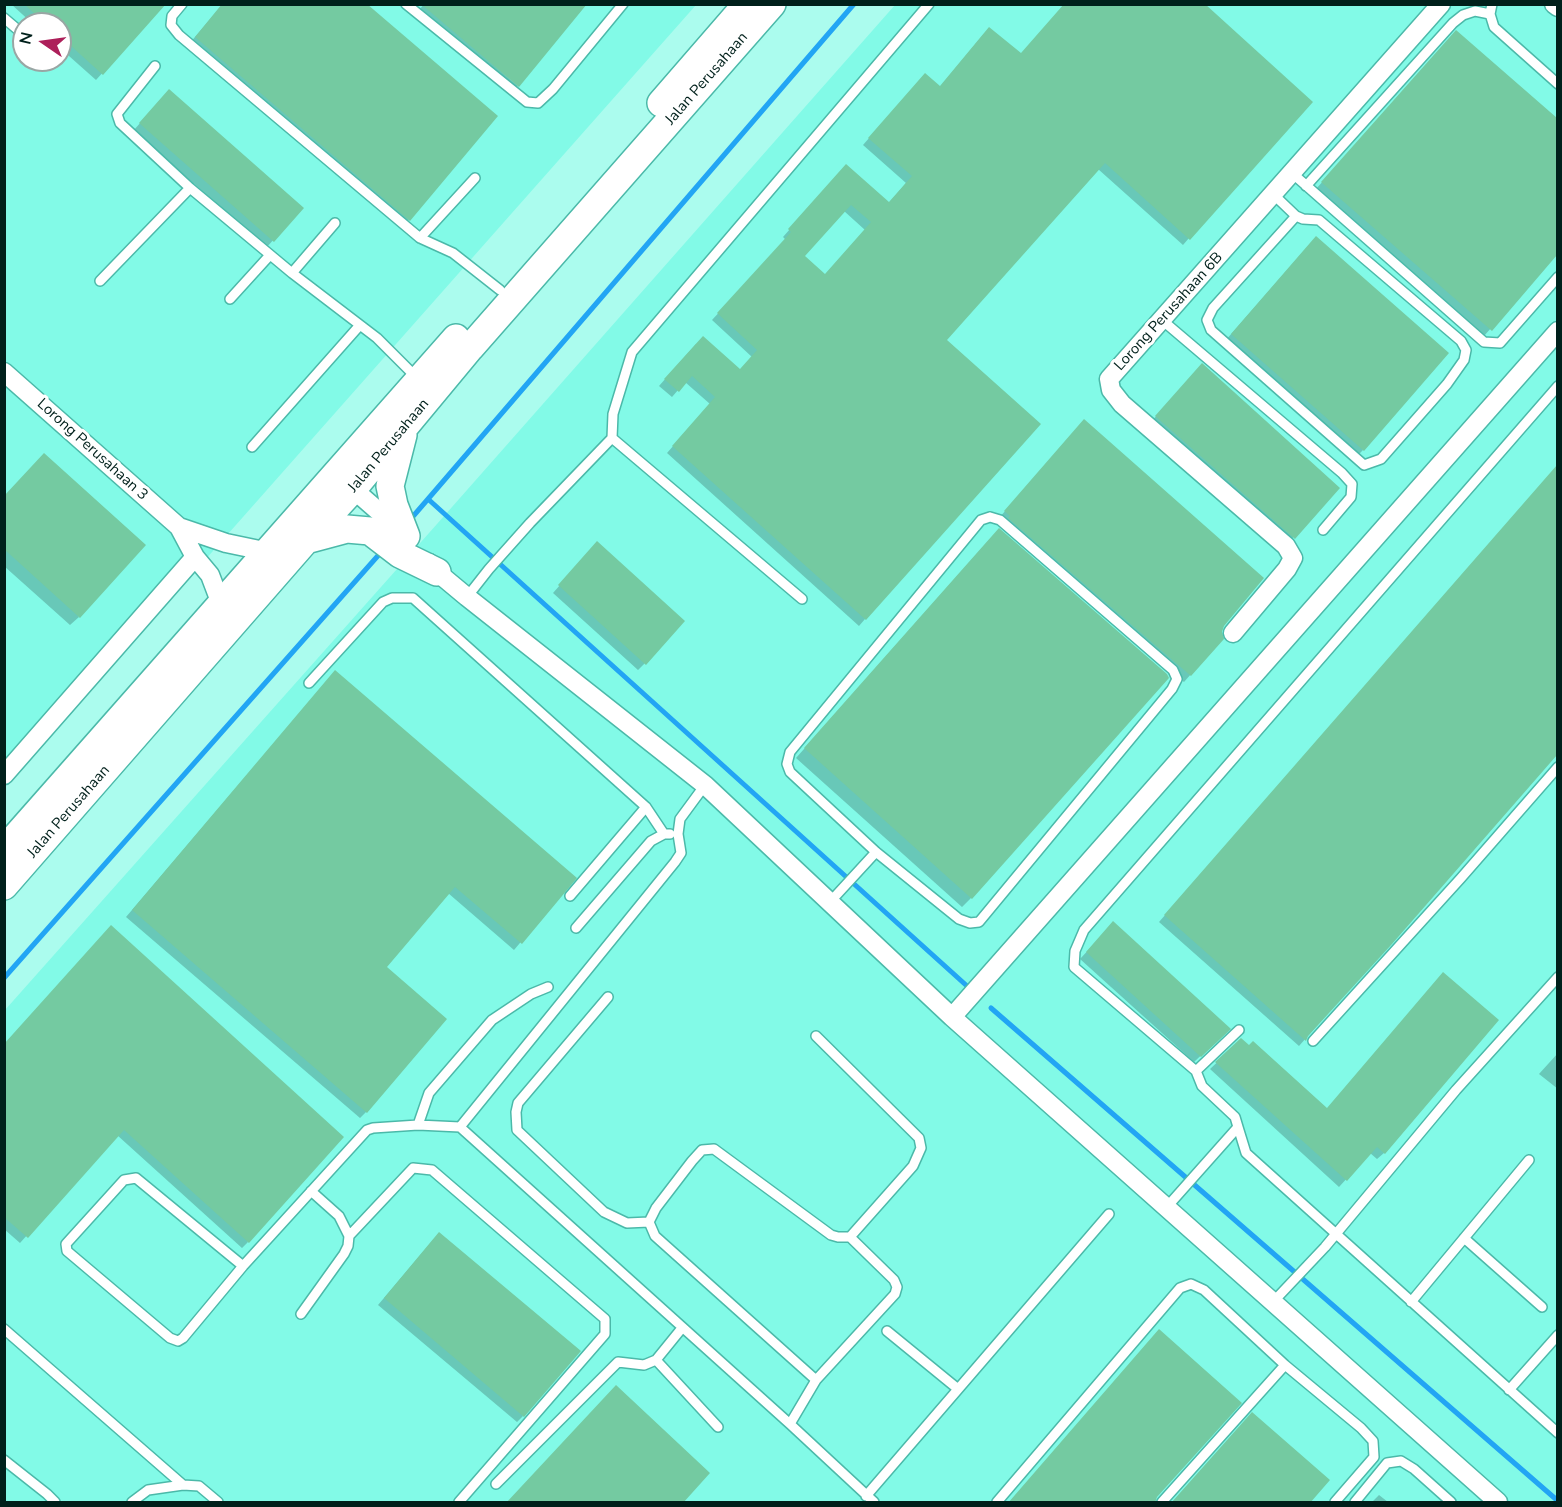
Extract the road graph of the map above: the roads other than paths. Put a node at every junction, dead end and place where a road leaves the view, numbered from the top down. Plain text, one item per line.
1 (182, 4) edge
2 (406, 4) edge
3 (623, 4) edge
4 (772, 4) edge
5 (929, 4) edge
6 (1441, 4) edge
7 (1491, 9) edge
8 (738, 10) edge
9 (155, 66) dead end
10 (1557, 84) edge
11 (1292, 173) junction
12 (475, 178) dead end
13 (1306, 186) junction
14 (190, 188) junction
15 (1273, 194) junction
16 (1296, 216) junction
17 (336, 223) dead end
18 (420, 238) junction
19 (270, 255) junction
20 (292, 273) junction
21 (1557, 277) edge
22 (100, 281) dead end
23 (500, 290) junction
24 (230, 299) dead end
25 (1162, 320) junction
26 (360, 325) junction
27 (1557, 331) edge
28 (4, 372) edge
29 (419, 380) junction
30 (1557, 386) edge
31 (407, 426) junction
32 (612, 438) junction
33 (252, 447) dead end
34 (345, 482) junction
35 (382, 517) junction
36 (179, 527) junction
37 (1323, 530) dead end
38 (306, 540) junction
39 (269, 552) junction
40 (195, 557) junction
41 (437, 572) joint
42 (467, 597) junction
43 (802, 599) dead end
44 (221, 604) junction
45 (1233, 633) dead end
46 (309, 683) dead end
47 (1557, 767) edge
48 (4, 775) edge
49 (705, 785) junction
50 (646, 807) junction
51 (664, 834) junction
52 (678, 834) junction
53 (4, 850) edge
54 (876, 852) junction
55 (4, 886) edge
56 (570, 896) dead end
57 (835, 897) junction
58 (576, 928) dead end
59 (1557, 977) edge
60 (548, 987) dead end
61 (608, 997) dead end
62 (952, 1017) junction
63 (1239, 1030) dead end
64 (816, 1036) dead end
65 (1313, 1041) dead end
66 (1196, 1071) junction
67 (418, 1125) junction
68 (460, 1127) junction
69 (1238, 1127) junction
70 (1529, 1160) dead end
71 (311, 1191) junction
72 (1166, 1208) junction
73 (1109, 1214) dead end
74 (650, 1222) junction
75 (1336, 1233) junction
76 (349, 1236) junction
77 (850, 1237) junction
78 (1464, 1238) junction
79 (243, 1266) junction
80 (1273, 1302) junction
81 (1411, 1302) junction
82 (1542, 1307) dead end
83 (301, 1314) dead end
84 (682, 1328) junction
85 (4, 1329) edge
86 (887, 1331) dead end
87 (1557, 1335) edge
88 (656, 1360) junction
89 (1285, 1365) junction
90 (816, 1380) junction
91 (958, 1389) junction
92 (1509, 1390) junction
93 (790, 1424) junction
94 (718, 1427) dead end
95 (1557, 1433) edge
96 (4, 1460) edge
97 (496, 1484) dead end
98 (183, 1485) junction
99 (870, 1499) edge
100 (55, 1503) edge
101 (132, 1503) edge
102 (218, 1503) edge
103 (459, 1503) edge
104 (997, 1503) edge
105 (1162, 1503) edge
106 (1335, 1503) edge
107 (1355, 1503) edge
108 (1451, 1503) edge
109 (1498, 1503) edge

1 - 18 lane
2 - 3 lane
4 - 31 main road, Jalan Perusahaan
5 - 32 lane
6 - 11 street, Lorong Perusahaan 6B
7 - 10 lane
7 - 13 lane
8 - 23 main road, Jalan Perusahaan
9 - 14 lane
11 - 13 lane
11 - 15 street, Lorong Perusahaan 6B
12 - 18 lane
13 - 21 lane
14 - 19 lane
14 - 22 lane
15 - 16 lane
15 - 25 street, Lorong Perusahaan 6B
16 - 16 lane
17 - 20 lane
18 - 23 lane
19 - 20 lane
19 - 24 lane
20 - 26 lane
23 - 29 main road, Jalan Perusahaan
25 - 37 lane
25 - 45 street, Lorong Perusahaan 6B
26 - 29 lane
26 - 33 lane
27 - 62 street
28 - 36 street, Lorong Perusahaan 3
29 - 34 main road, Jalan Perusahaan
30 - 66 lane
31 - 34 main road, Jalan Perusahaan
31 - 35 main road
32 - 42 lane
32 - 43 lane
34 - 35 street
34 - 38 main road, Jalan Perusahaan
34 - 39 main road, Jalan Perusahaan
35 - 38 main road
35 - 41 main road
36 - 39 street, Lorong Perusahaan 3
36 - 40 street, Lorong Perusahaan 3
38 - 55 main road, Jalan Perusahaan
39 - 44 main road, Jalan Perusahaan
40 - 44 street, Lorong Perusahaan 3
40 - 48 street
41 - 42 street
42 - 49 street
44 - 53 main road, Jalan Perusahaan
46 - 50 lane
47 - 65 lane
49 - 52 lane
49 - 57 street
50 - 51 lane
50 - 56 lane
51 - 52 lane
51 - 58 lane
52 - 68 lane
54 - 54 lane
54 - 57 lane
57 - 62 street
59 - 75 lane
60 - 67 lane
61 - 74 lane
62 - 72 street
63 - 66 lane
64 - 77 lane
66 - 69 lane
67 - 68 lane
67 - 71 lane
68 - 84 lane
69 - 72 lane
69 - 75 lane
70 - 78 lane
71 - 76 lane
71 - 79 lane
72 - 80 street
73 - 91 lane
74 - 77 lane
74 - 90 lane
75 - 80 lane
75 - 81 lane
76 - 83 lane
76 - 103 lane
77 - 90 lane
78 - 81 lane
78 - 82 lane
79 - 79 lane
80 - 109 street
81 - 92 lane
84 - 88 lane
84 - 93 lane
85 - 98 lane
86 - 91 lane
87 - 92 lane
88 - 94 lane
88 - 97 lane
89 - 104 lane
89 - 105 lane
89 - 106 lane
90 - 93 lane
91 - 99 lane
92 - 95 lane
93 - 99 lane
96 - 100 lane
98 - 101 lane
98 - 102 lane
107 - 108 lane

